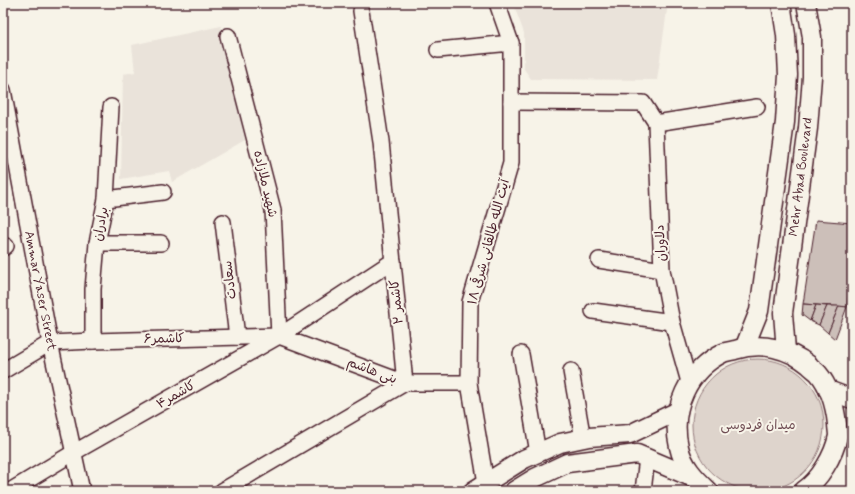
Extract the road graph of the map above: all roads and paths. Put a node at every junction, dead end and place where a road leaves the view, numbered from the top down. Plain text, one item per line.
1 (497, 3) edge
2 (781, 3) edge
3 (806, 3) edge
4 (361, 11) dead end
5 (228, 36) dead end
6 (510, 44) junction
7 (438, 50) dead end
8 (3, 90) edge
9 (510, 102) junction
10 (111, 107) dead end
11 (757, 107) dead end
12 (5, 114) edge
13 (656, 123) junction
14 (163, 192) dead end
15 (106, 199) junction
16 (223, 222) dead end
17 (97, 243) junction
18 (161, 243) dead end
19 (393, 260) junction
20 (599, 260) dead end
21 (662, 270) junction
22 (592, 310) dead end
23 (672, 322) junction
24 (279, 336) junction
25 (237, 337) junction
26 (94, 341) junction
27 (50, 344) junction
28 (745, 346) junction
29 (786, 351) junction
30 (521, 354) dead end
31 (3, 370) edge
32 (571, 371) dead end
33 (689, 382) junction
34 (405, 383) junction
35 (469, 383) junction
36 (828, 390) junction
37 (852, 399) edge
38 (678, 411) junction
39 (845, 433) edge
40 (583, 439) junction
41 (73, 453) junction
42 (538, 453) junction
43 (647, 458) junction
44 (702, 485) edge
45 (480, 487) edge
46 (10, 491) edge
47 (82, 491) edge
48 (222, 491) edge
49 (514, 491) edge
50 (643, 491) edge
51 (803, 491) edge

1 - 6 street, آیت الله طالقانی شرقی ۱۸
2 - 28 main road, Mehr Abad Boulevard
3 - 29 main road, Mehr Abad Boulevard
4 - 19 street, کاشمر ۲
5 - 24 street, شهید ملازاده
6 - 7 street
6 - 9 street, آیت الله طالقانی شرقی ۱۸
8 - 12 street, Ammar Yaser Street
9 - 13 street
9 - 35 street, آیت الله طالقانی شرقی ۱۸
10 - 15 street, برادران
11 - 13 street
12 - 27 street, Ammar Yaser Street
13 - 21 street, دلاوران
14 - 15 street
15 - 17 street, برادران
16 - 25 street, سعادت
17 - 18 street
17 - 26 street, برادران
19 - 24 street, کاشمر۴
19 - 34 street, کاشمر ۲
20 - 21 street
21 - 23 street, دلاوران
22 - 23 street
23 - 33 street, دلاوران
24 - 25 street, کاشمر۶
24 - 34 street, بنی هاشم
24 - 41 street, کاشمر۴
25 - 26 street, کاشمر۶
26 - 27 street, کاشمر۶
27 - 31 street
27 - 41 street, Ammar Yaser Street
28 - 29 main road
28 - 33 main road
29 - 36 main road
30 - 42 street
32 - 40 street
33 - 38 main road
34 - 35 street, بنی هاشم
34 - 48 street
35 - 45 street, آیت الله طالقانی شرقی ۱۸
36 - 37 main road
36 - 39 main road
38 - 40 main road
38 - 44 main road
39 - 51 main road
40 - 42 main road
41 - 46 street, کاشمر۴
41 - 47 street, Ammar Yaser Street
42 - 45 main road
43 - 44 main road
43 - 49 main road
43 - 50 street

